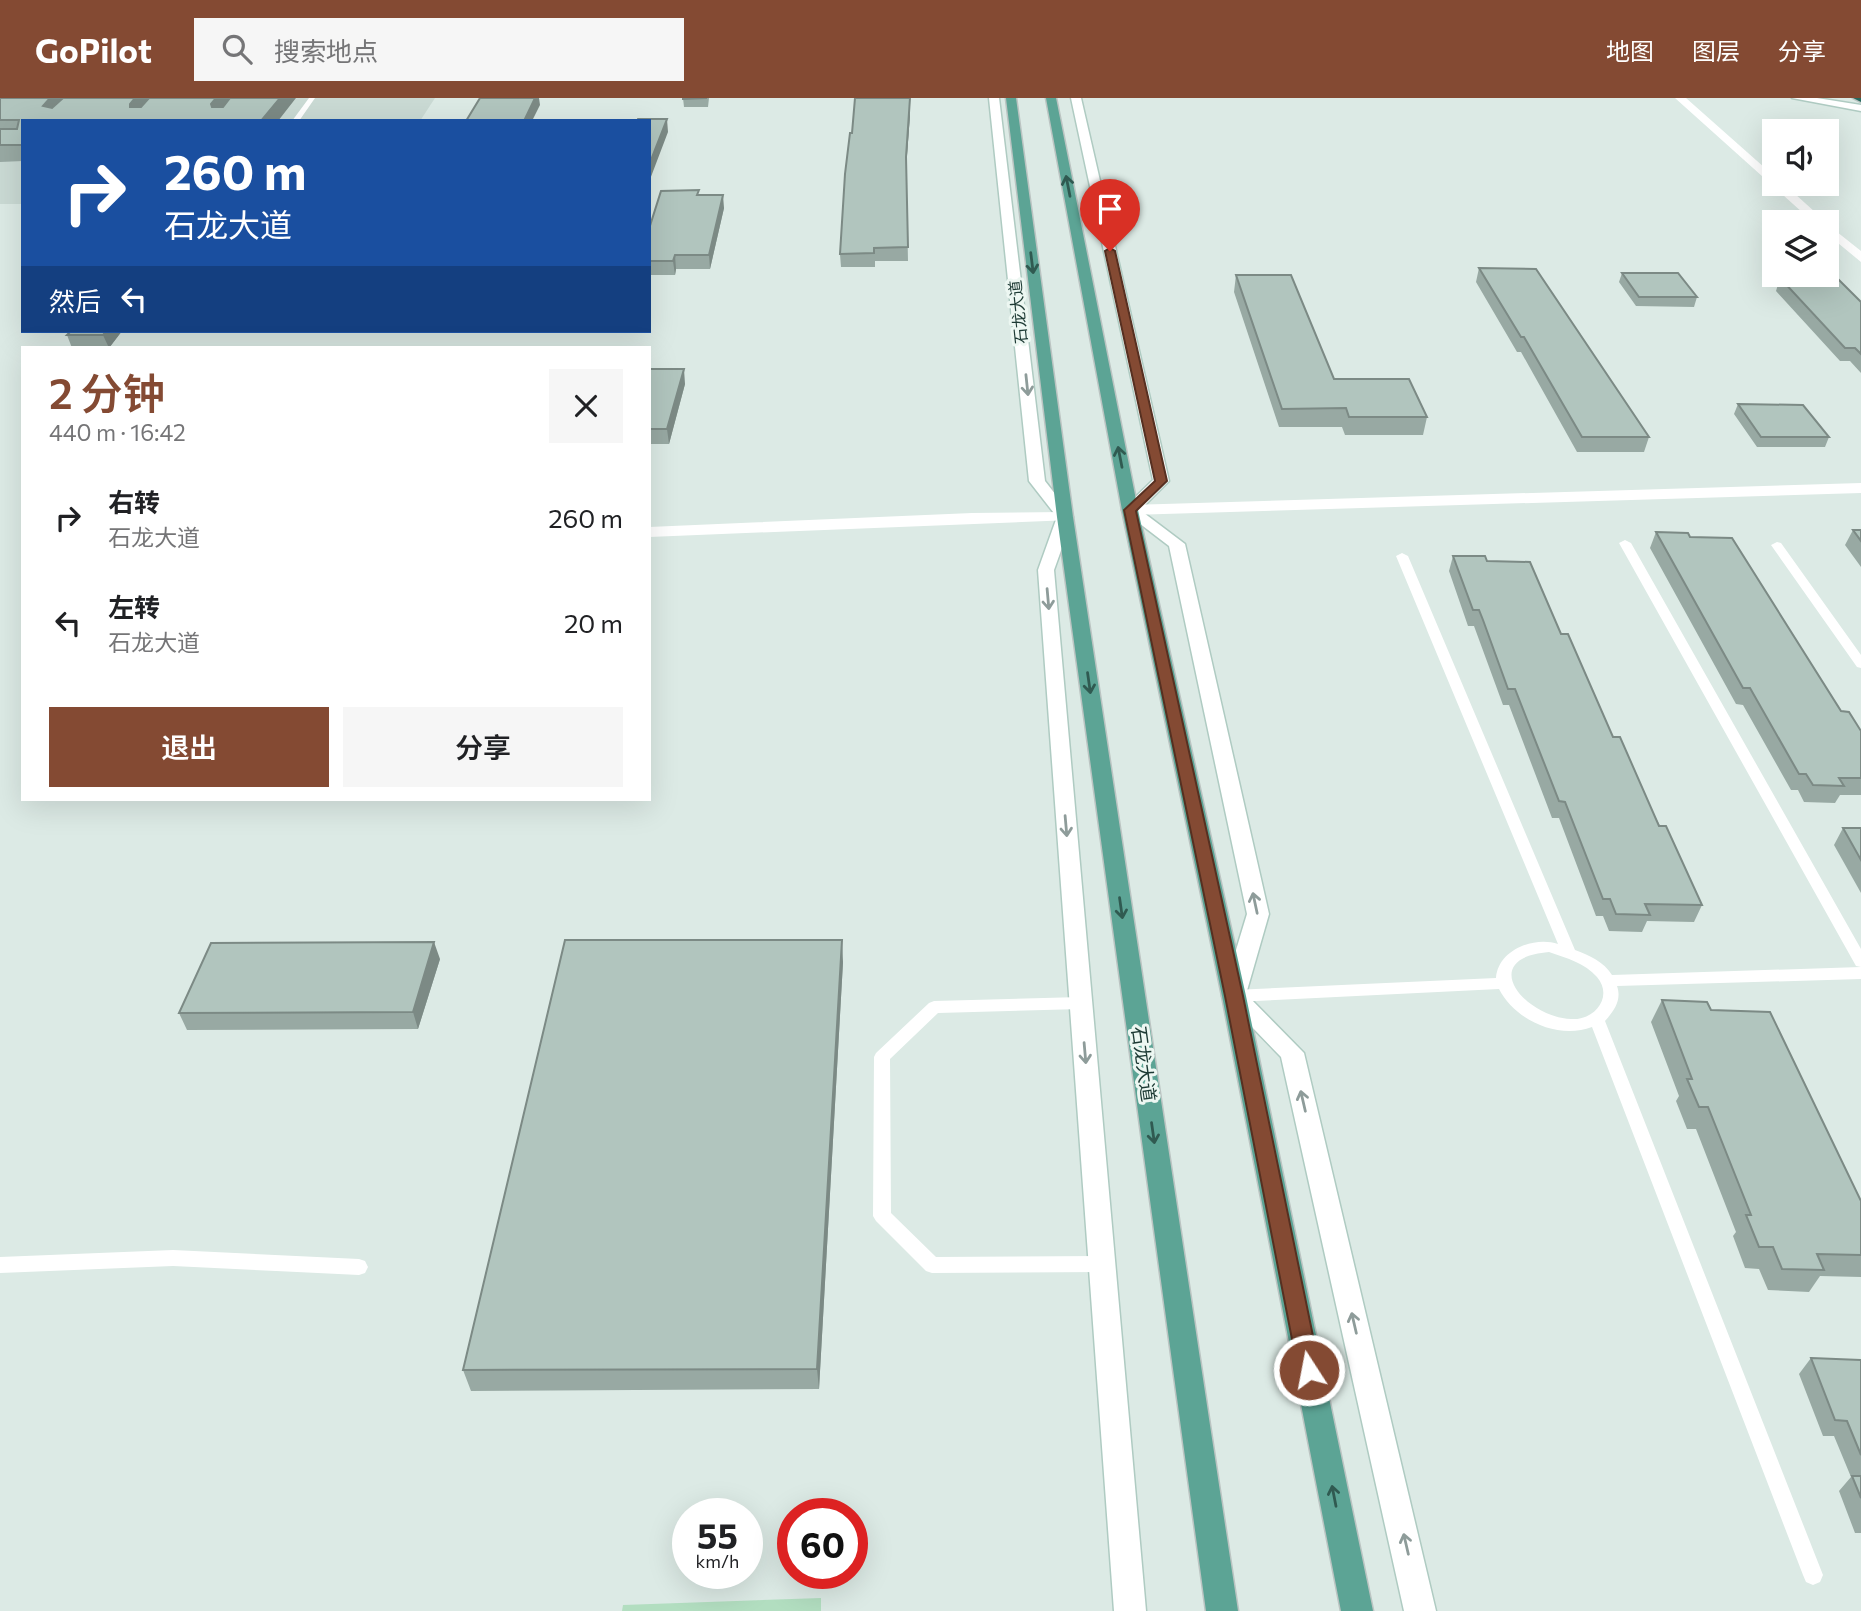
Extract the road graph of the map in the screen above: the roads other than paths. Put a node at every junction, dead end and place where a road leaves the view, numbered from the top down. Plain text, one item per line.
1 (312, 98) edge
2 (994, 98) edge
3 (1011, 98) edge
4 (1051, 98) edge
5 (1076, 98) edge
6 (1680, 98) edge
7 (1797, 98) edge
8 (1861, 108) edge
9 (296, 119) edge
10 (1762, 171) edge
11 (1791, 196) edge
12 (1806, 210) edge
13 (1839, 239) edge
14 (1861, 258) edge
15 (1861, 488) edge
16 (1130, 510) junction
17 (1065, 517) junction
18 (651, 532) edge
19 (1625, 543) dead end
20 (1777, 545) dead end
21 (1402, 556) dead end
22 (1861, 664) edge
23 (1568, 951) junction
24 (1861, 962) edge
25 (1861, 973) edge
26 (1608, 981) junction
27 (1504, 983) junction
28 (1234, 996) junction
29 (1081, 1003) junction
30 (1597, 1020) junction
31 (1102, 1264) junction
32 (0, 1265) edge
33 (359, 1267) dead end
34 (1813, 1575) dead end
35 (1130, 1611) edge
36 (1222, 1611) edge
37 (1357, 1611) edge
38 (1420, 1611) edge

1 - 9 lane
2 -> 17 street, 石龙大道
3 -> 17 main road, 石龙大道
16 -> 4 main road
5 - 16 street
6 - 10 street
7 - 8 street
11 - 12 street
13 - 14 street
15 - 16 street
16 - 28 main road
28 -> 16 street
17 - 18 street
17 -> 29 street, 石龙大道
17 -> 36 main road, 石龙大道
19 - 24 lane
20 - 22 lane
21 - 23 lane
23 - 26 lane
23 - 27 lane
25 - 26 lane
26 - 30 lane
27 - 28 lane
27 - 30 lane
37 -> 28 main road
38 -> 28 street
29 -> 31 street, 石龙大道
29 - 31 lane
30 - 34 lane
31 - 35 street, 石龙大道
32 - 33 lane

